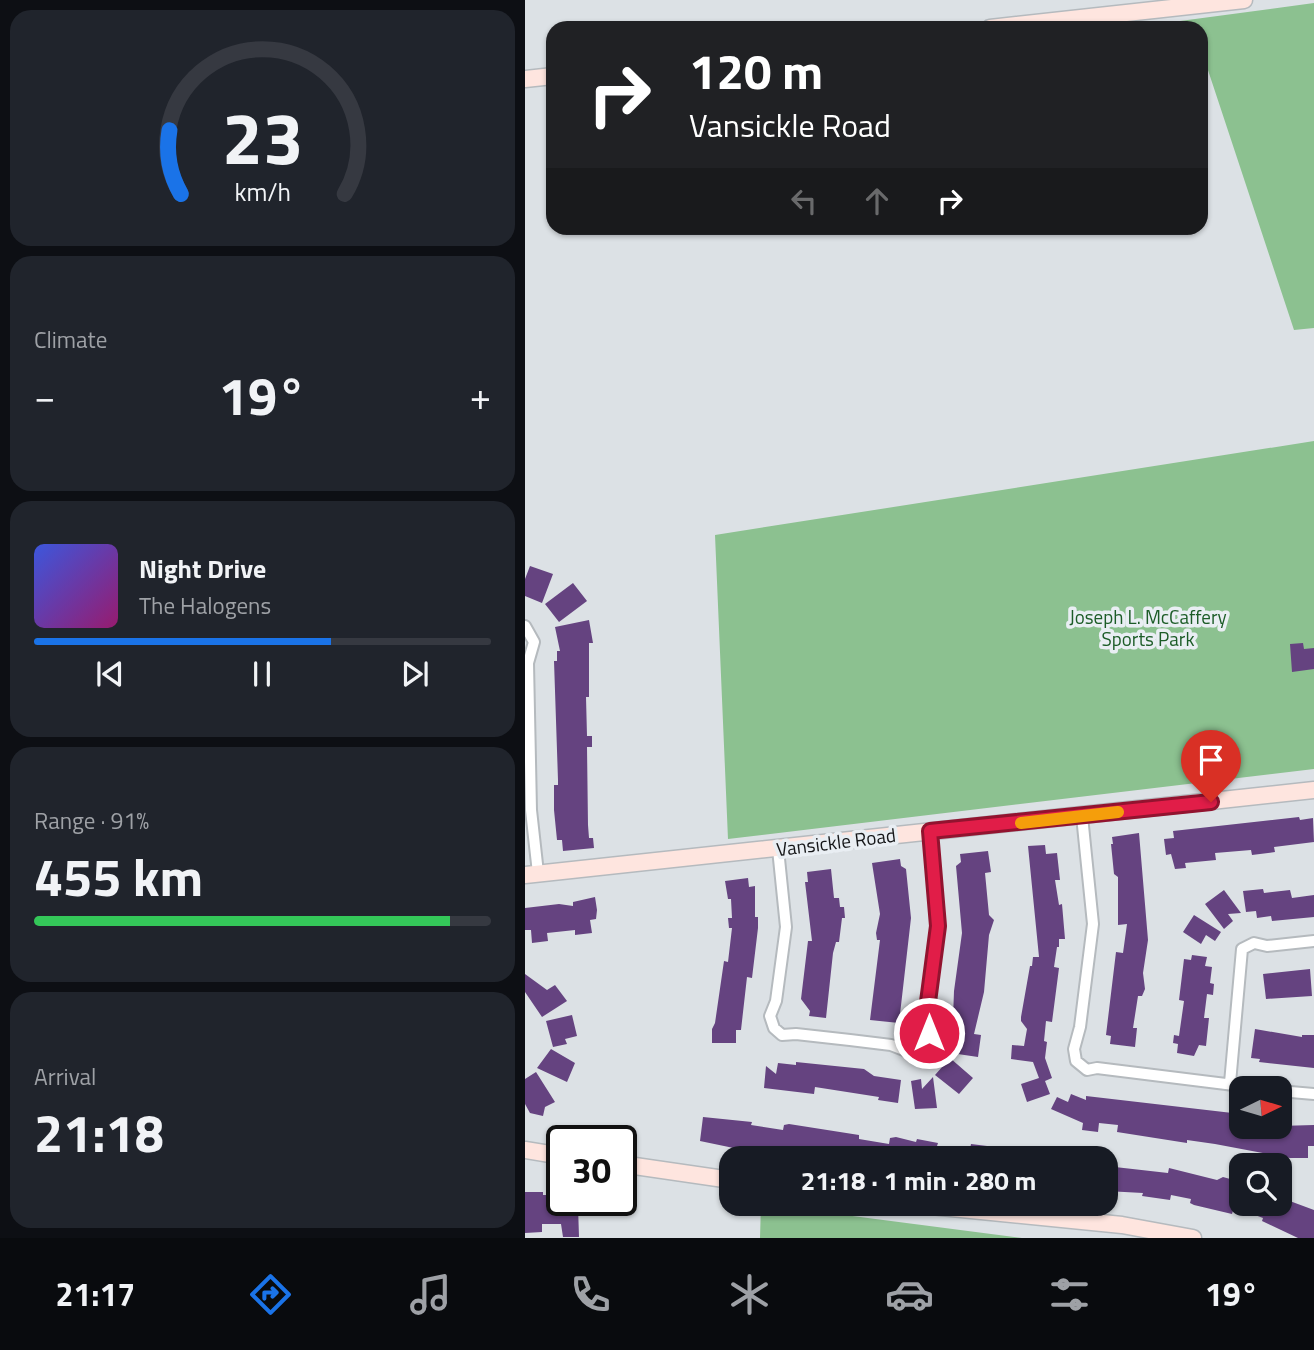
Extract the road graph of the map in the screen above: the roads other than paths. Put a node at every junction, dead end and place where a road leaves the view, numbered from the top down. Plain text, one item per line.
1 (1244, 0) edge
2 (1054, 21) edge
3 (546, 77) edge
4 (525, 79) edge
5 (525, 626) edge
6 (1314, 790) edge
7 (1082, 816) junction
8 (930, 831) junction
9 (778, 849) junction
10 (531, 874) edge
11 (1314, 941) edge
12 (1231, 1076) edge
13 (1229, 1083) edge
14 (1292, 1092) edge
15 (1314, 1094) edge
16 (525, 1150) edge
17 (546, 1153) edge
18 (637, 1166) edge
19 (719, 1178) edge
20 (1032, 1216) edge
21 (1193, 1238) edge

1 - 2 street
3 - 4 street
5 - 10 street
6 - 7 street, Vansickle Road
7 - 8 street, Vansickle Road
7 - 13 street
8 - 9 street, Vansickle Road
8 - 9 street
9 - 10 street, Vansickle Road
11 - 12 street
14 - 15 street
16 - 17 street
18 - 19 street
20 - 21 street

